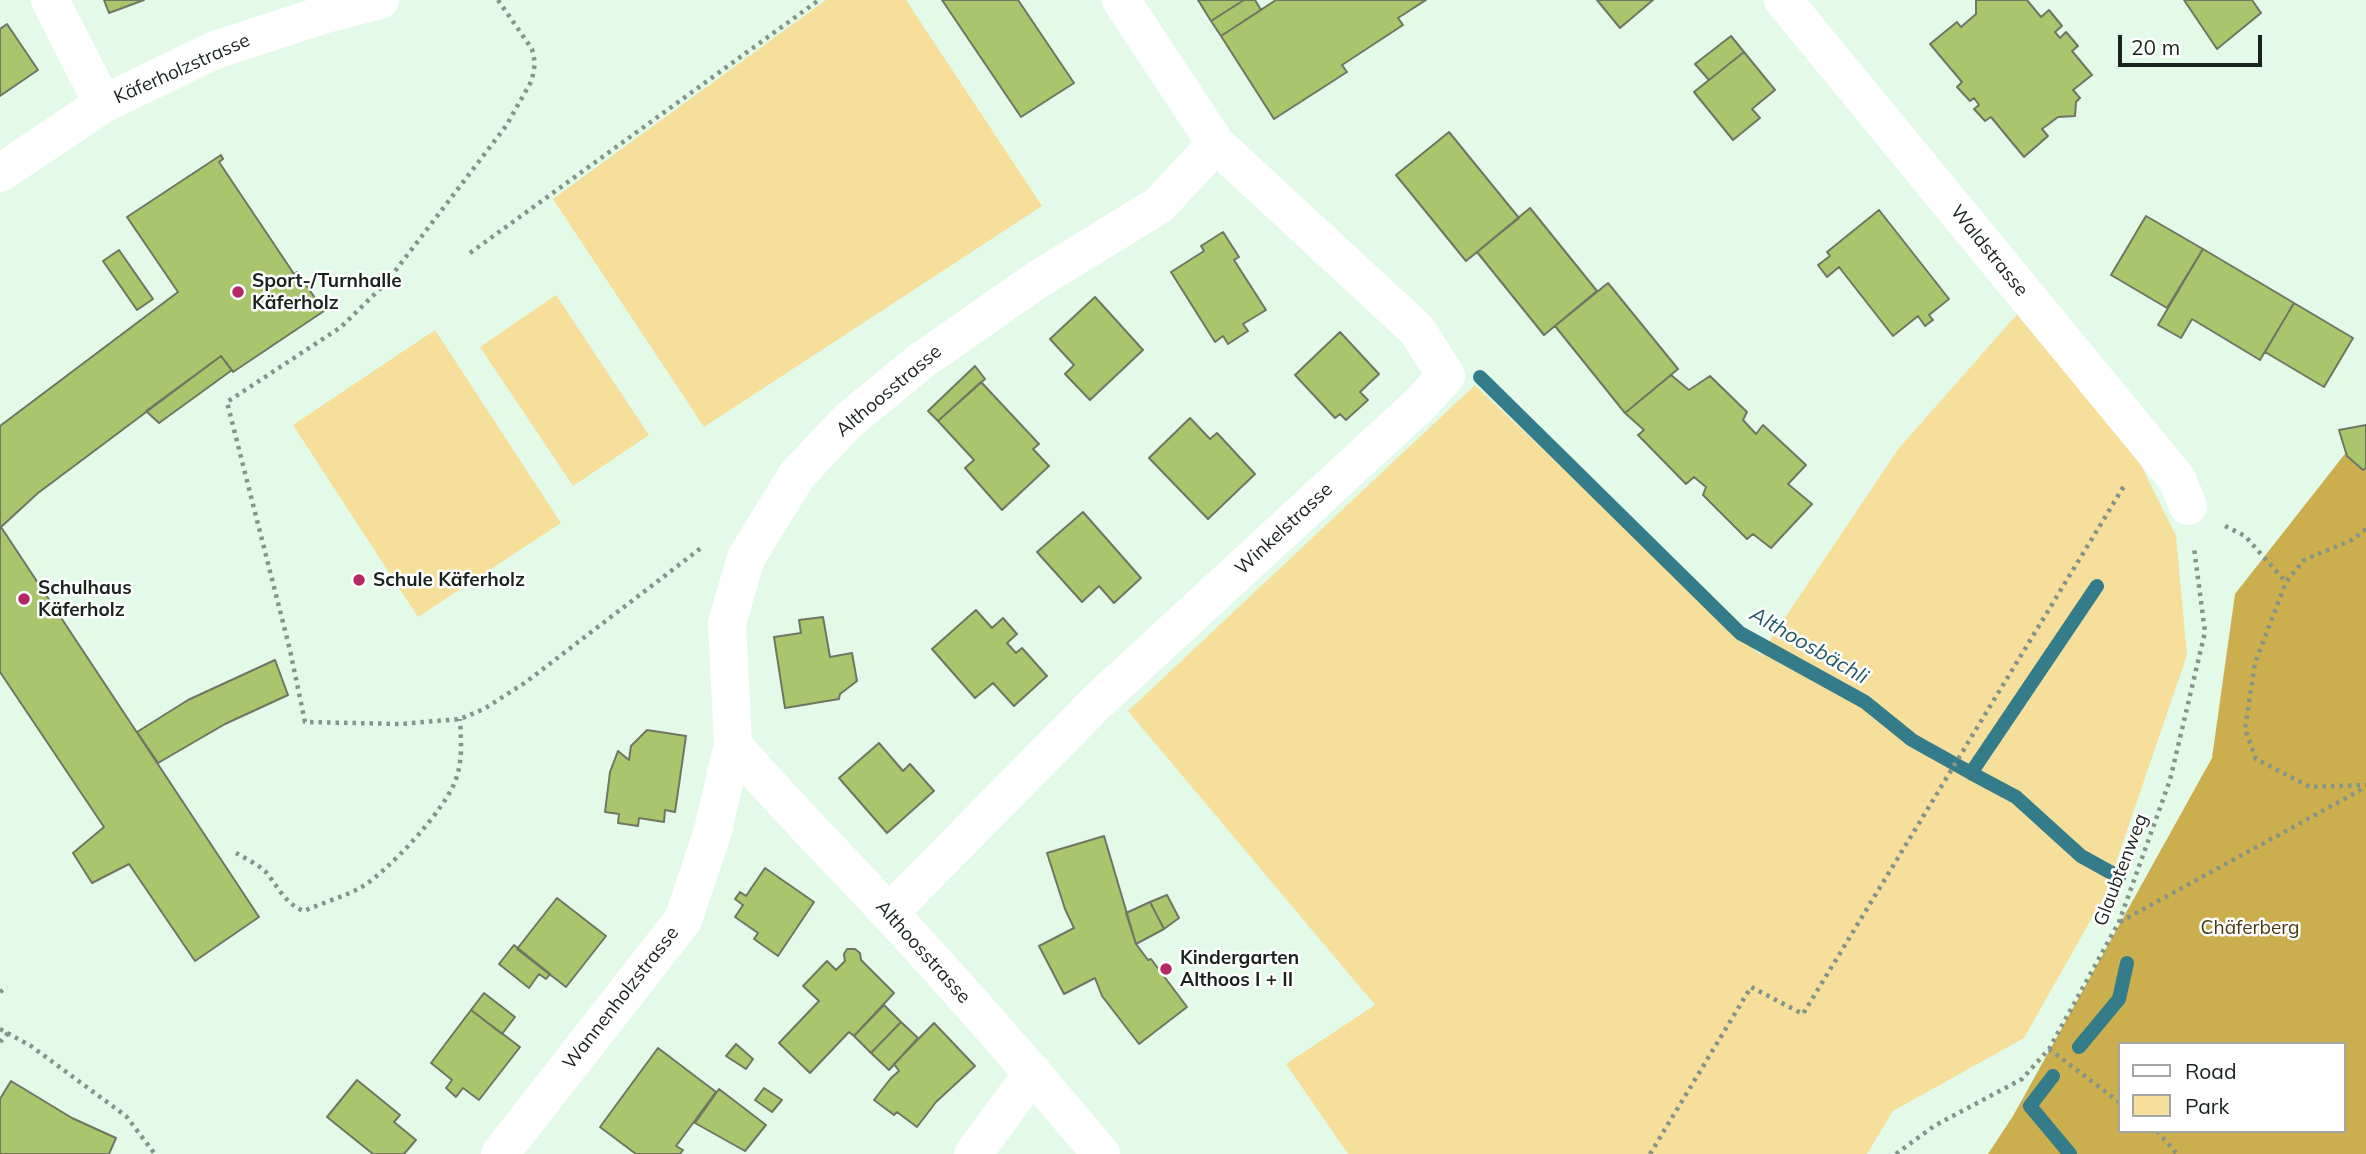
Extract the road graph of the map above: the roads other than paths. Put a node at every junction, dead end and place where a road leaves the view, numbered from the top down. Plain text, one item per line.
1 (50, 0) edge
2 (380, 0) edge
3 (1121, 0) edge
4 (1783, 0) edge
5 (103, 104) junction
6 (1216, 144) junction
7 (0, 173) edge
8 (2188, 506) road end
9 (733, 745) junction
10 (889, 913) junction
11 (1033, 1073) junction
12 (500, 1154) edge
13 (973, 1154) edge
14 (1101, 1154) edge

1 - 5 street
2 - 5 street, Käferholzstrasse
3 - 6 street
4 - 8 street, Waldstrasse
5 - 7 street, Käferholzstrasse
6 - 9 street, Althoosstrasse
6 - 10 street, Winkelstrasse
9 - 10 street, Althoosstrasse
9 - 12 street, Wannenholzstrasse
10 - 11 street, Althoosstrasse
11 - 13 street
11 - 14 street, Althoosstrasse

